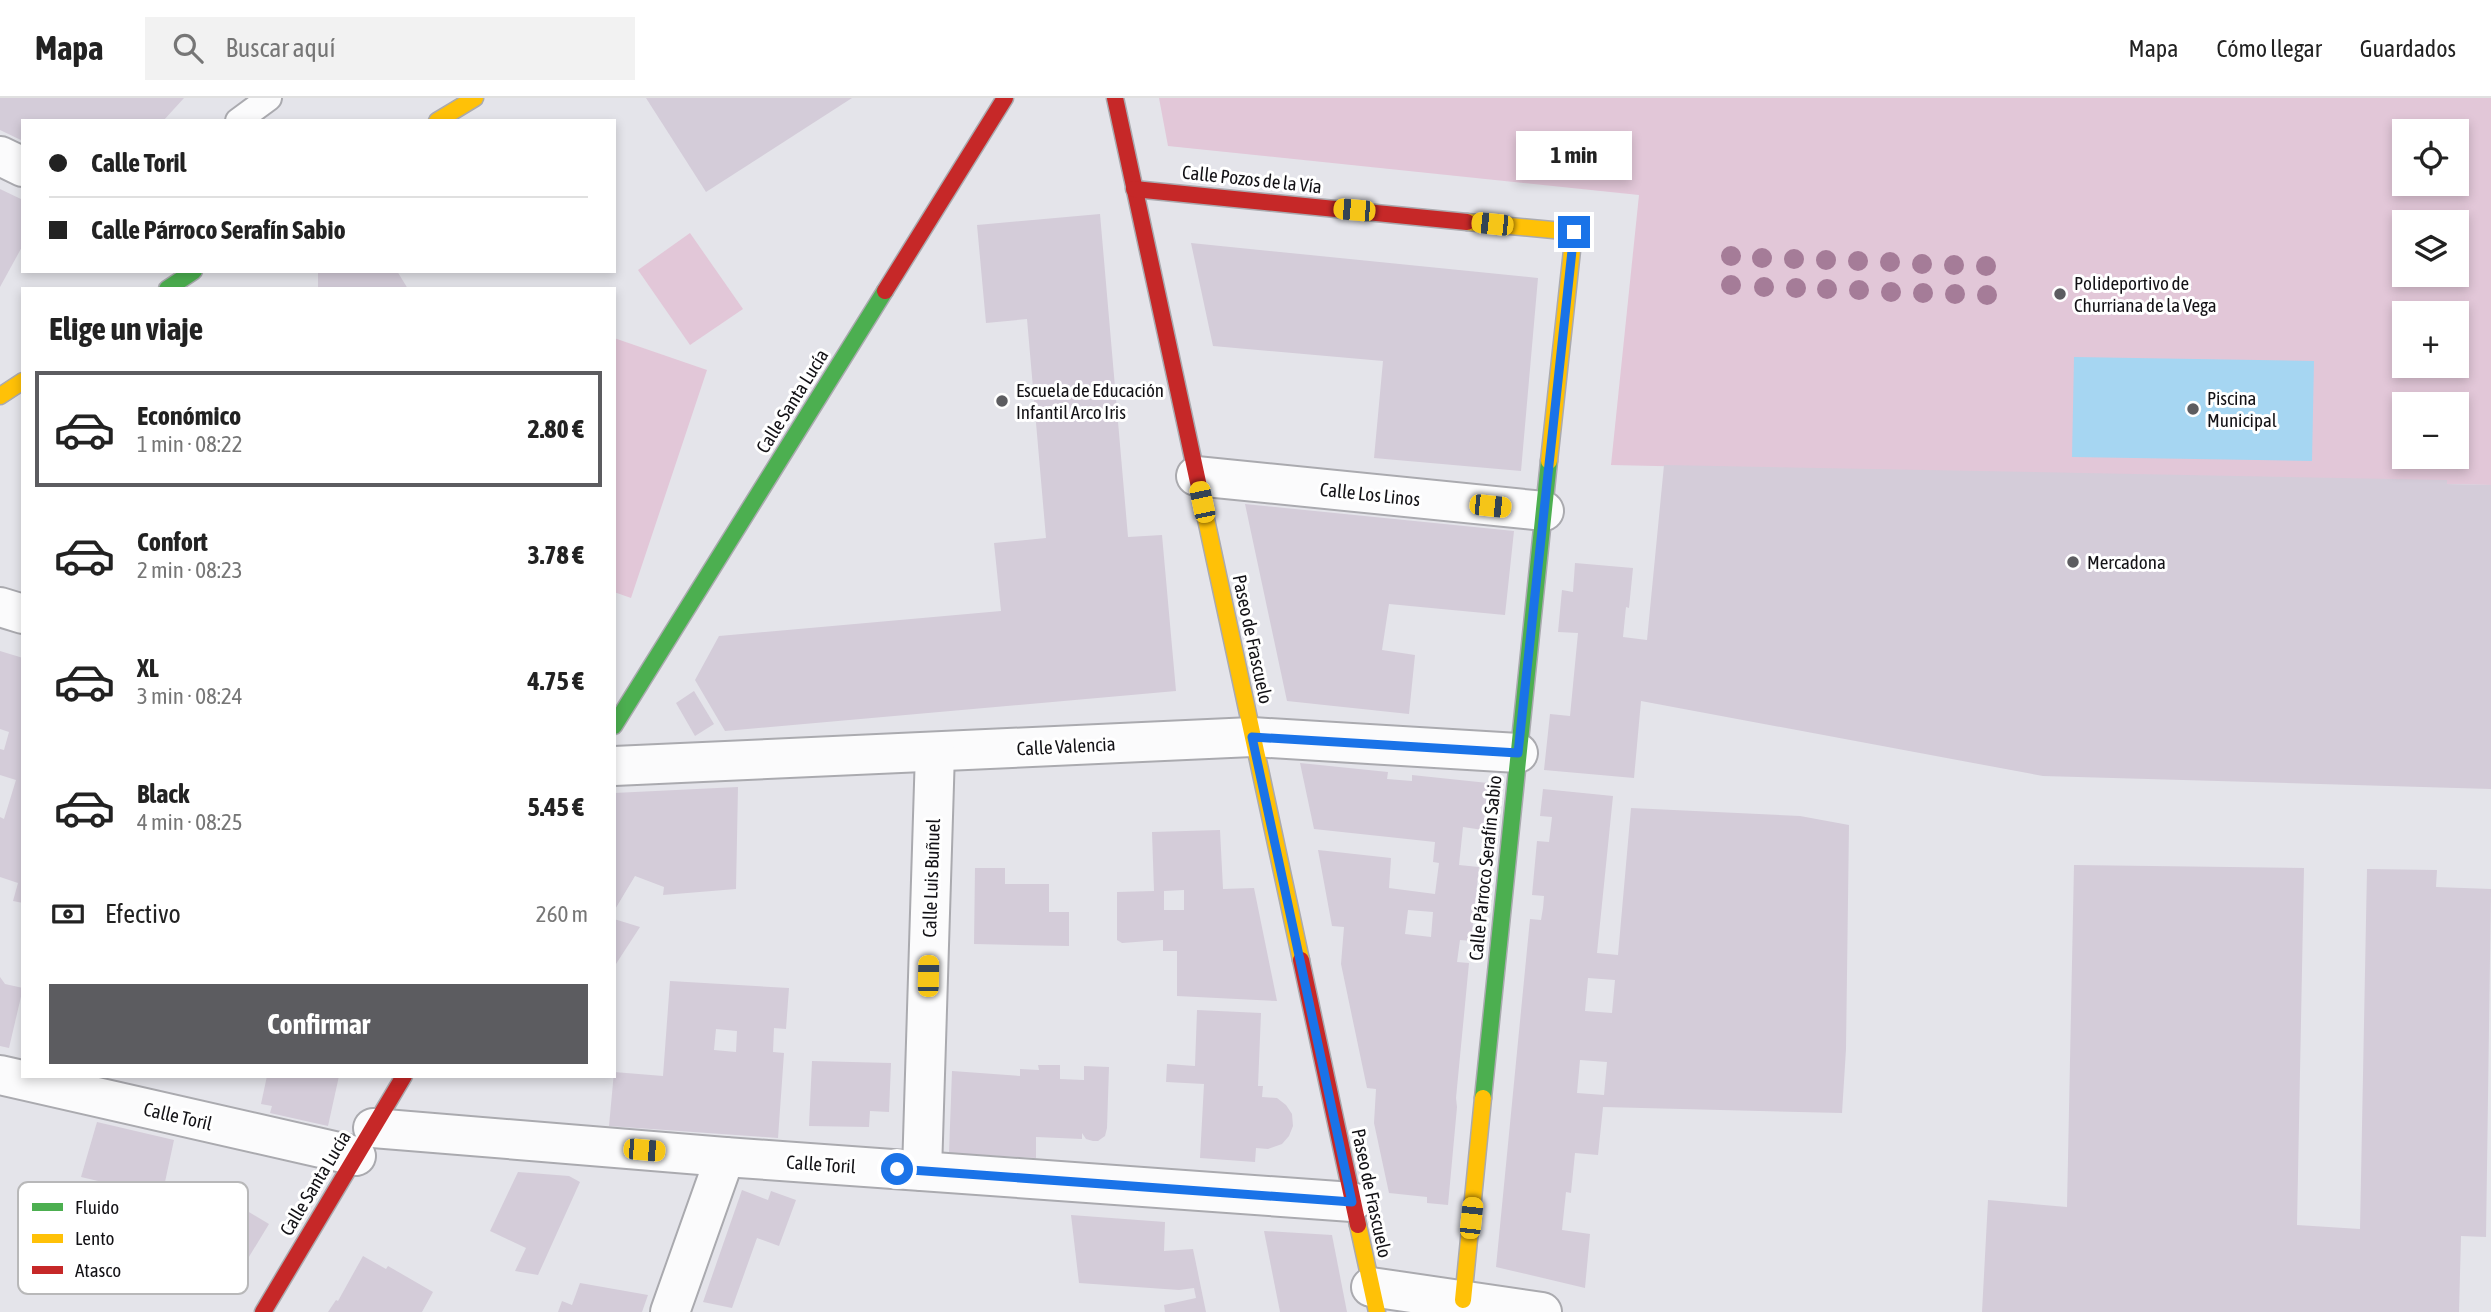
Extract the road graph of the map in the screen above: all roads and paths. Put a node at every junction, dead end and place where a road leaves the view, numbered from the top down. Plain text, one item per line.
1 (269, 98) edge
2 (475, 98) edge
3 (1005, 98) edge
4 (1115, 98) edge
5 (241, 119) edge
6 (441, 119) edge
7 (0, 156) edge
8 (21, 166) edge
9 (1134, 189) junction
10 (1574, 232) joint
11 (191, 273) edge
12 (170, 287) edge
13 (21, 383) edge
14 (0, 396) edge
15 (1196, 476) junction
16 (1544, 511) junction
17 (0, 607) edge
18 (21, 613) edge
19 (616, 723) edge
20 (1252, 737) junction
21 (935, 752) junction
22 (1518, 753) junction
23 (616, 766) edge
24 (0, 1075) edge
25 (403, 1078) edge
26 (365, 1142) junction
27 (725, 1157) junction
28 (922, 1171) junction
29 (1352, 1202) junction
30 (1374, 1299) edge
31 (1463, 1300) junction
32 (263, 1312) edge
33 (670, 1312) edge
34 (1542, 1312) edge

1 - 5 lane
2 - 6 street
3 - 19 street, Calle Santa Lucía
4 - 9 street, Paseo de Frascuelo
7 - 8 street
9 - 10 street, Calle Pozos de la Vía
9 - 15 street, Paseo de Frascuelo
10 - 16 street, Calle Párroco Serafín Sabio
11 - 12 street
13 - 14 street
15 - 16 street, Calle Los Linos
15 - 20 street, Paseo de Frascuelo
16 - 22 street, Calle Párroco Serafín Sabio
17 - 18 street
20 - 21 street, Calle Valencia
20 - 22 street, Calle Valencia
20 - 29 street, Paseo de Frascuelo
21 - 23 street, Calle Valencia
21 - 28 street, Calle Luis Buñuel
22 - 31 street, Calle Párroco Serafín Sabio
24 - 26 street, Calle Toril
25 - 26 street, Calle Santa Lucía
26 - 27 street, Calle Toril
26 - 32 street, Calle Santa Lucía
27 - 28 street, Calle Toril
27 - 33 street
28 - 29 street, Calle Toril
29 - 30 street, Paseo de Frascuelo
30 - 31 street
31 - 34 street

